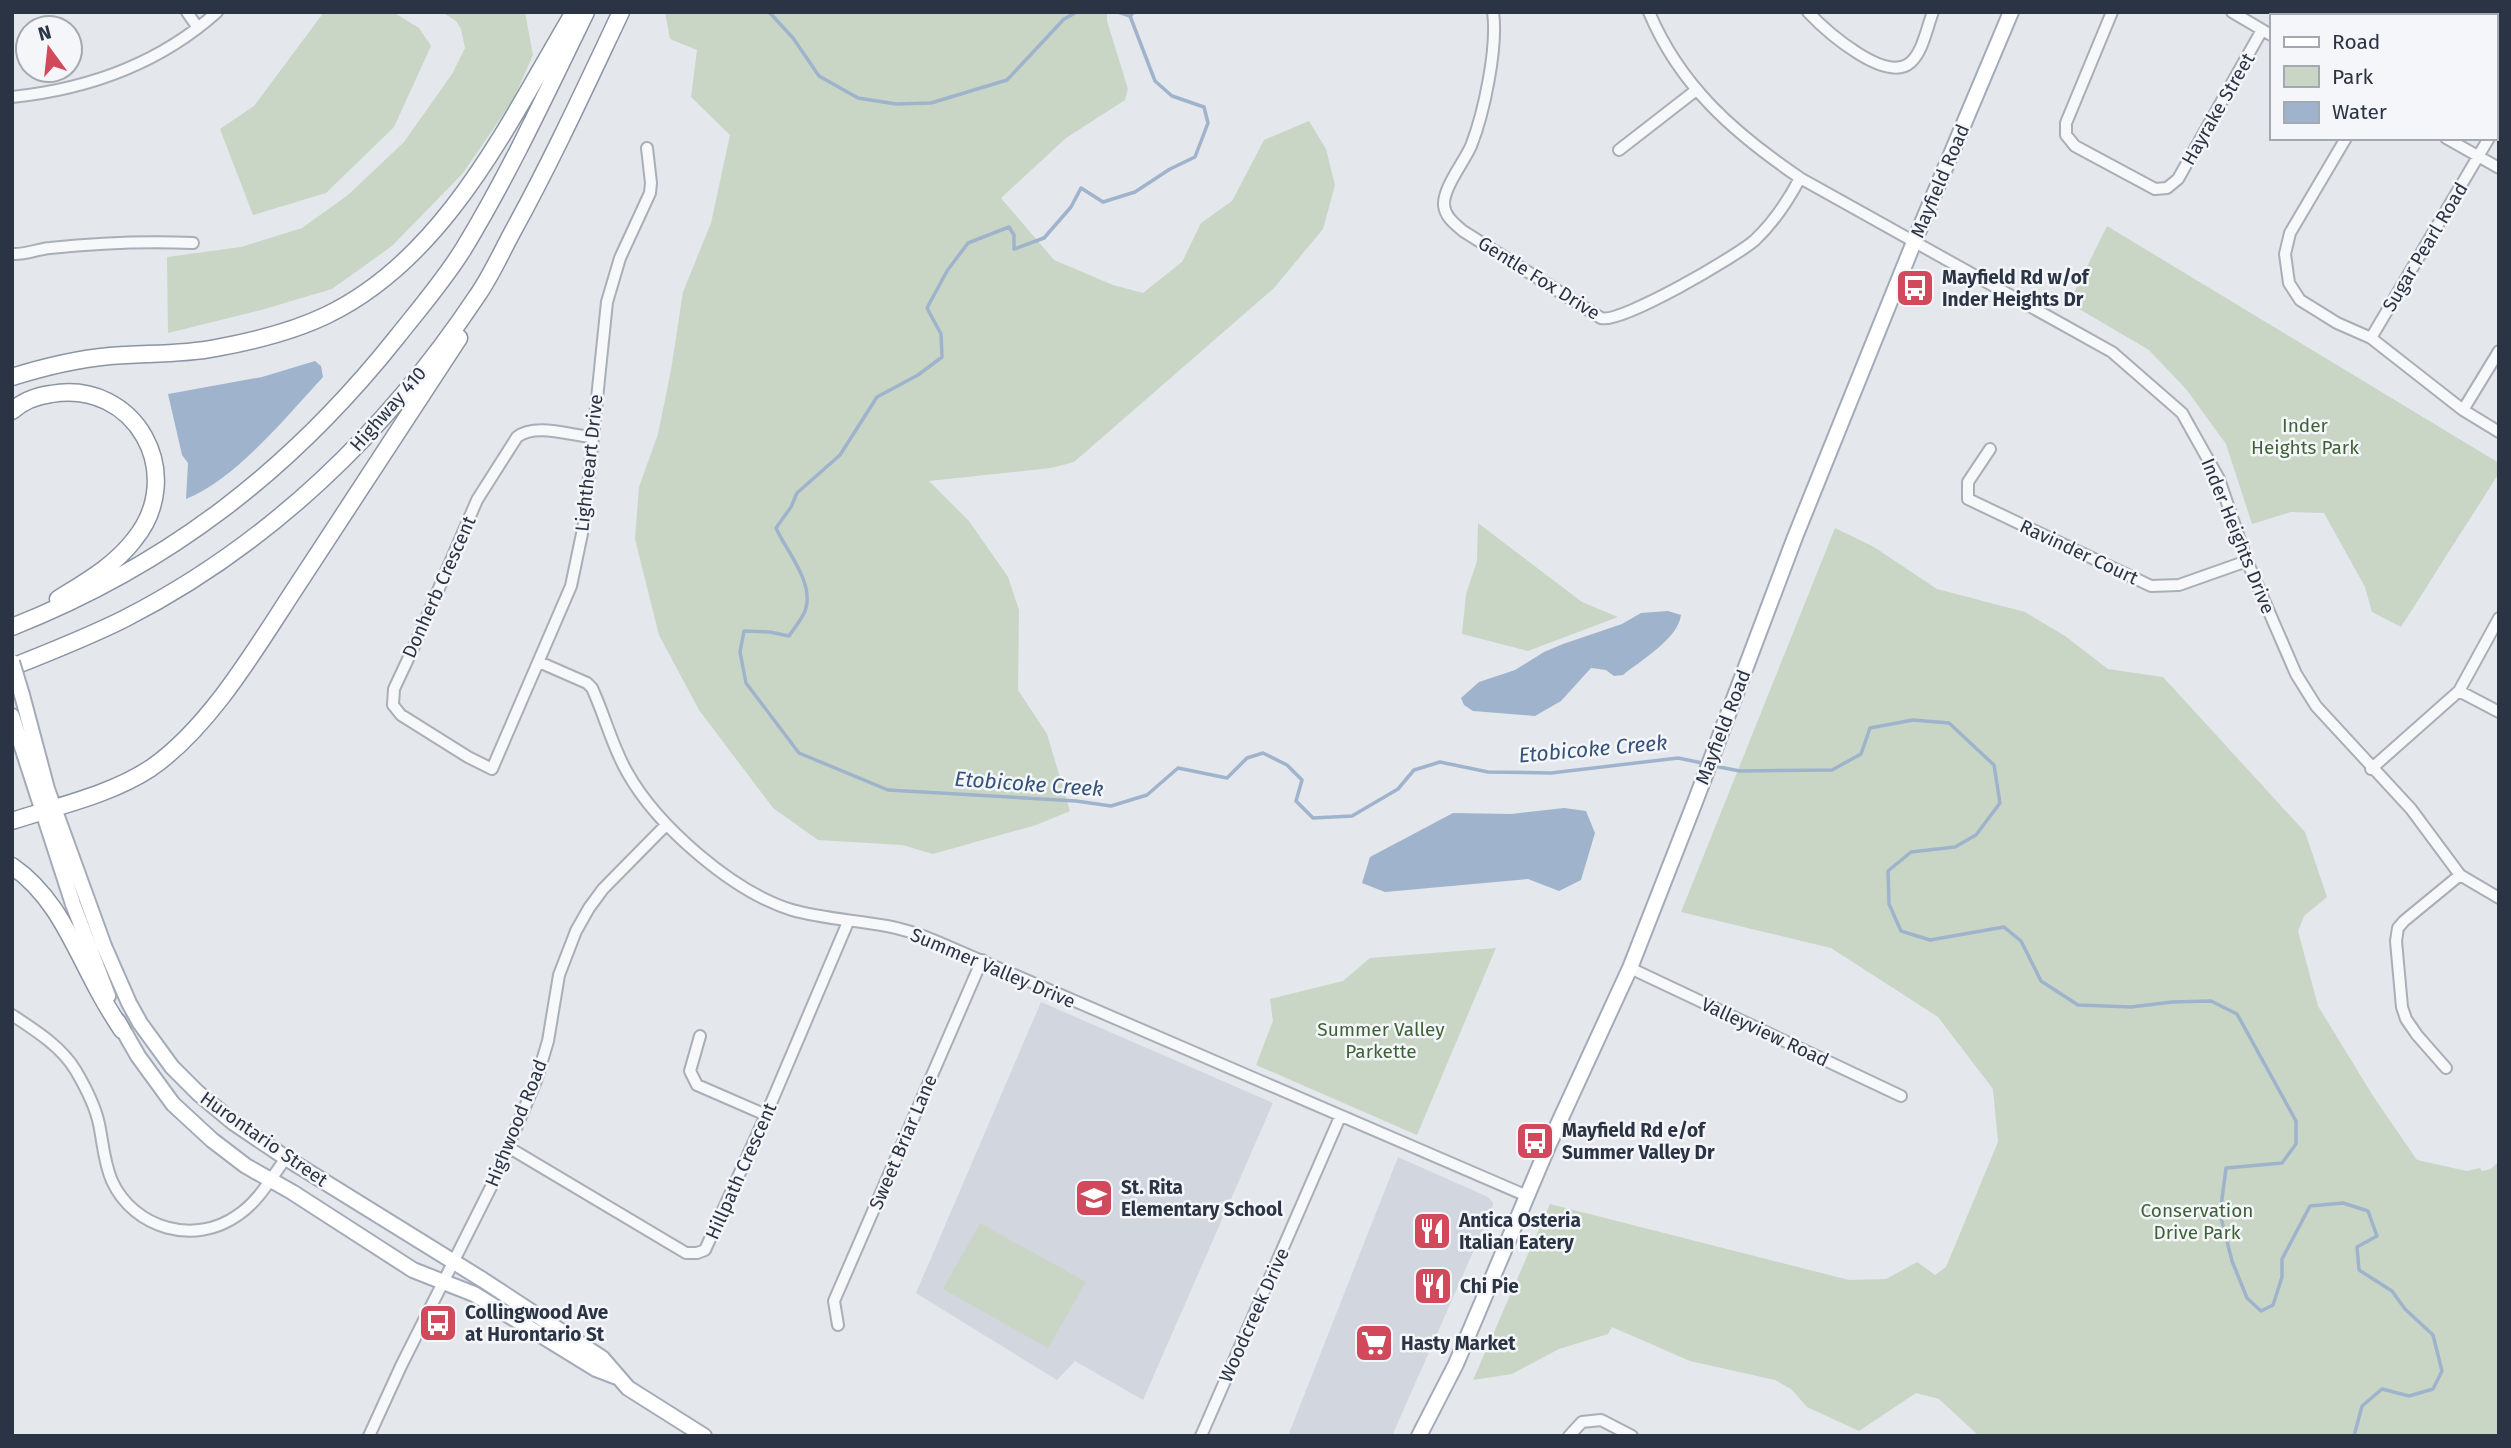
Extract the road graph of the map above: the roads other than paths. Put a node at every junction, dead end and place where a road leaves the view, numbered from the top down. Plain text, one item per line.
1 (187, 12) edge
2 (217, 12) edge
3 (573, 12) edge
4 (586, 12) edge
5 (621, 12) edge
6 (1493, 12) edge
7 (1648, 12) edge
8 (1808, 12) edge
9 (1933, 12) edge
10 (2011, 12) edge
11 (2112, 12) edge
12 (2232, 12) edge
13 (198, 28) junction
14 (2267, 33) edge
15 (1695, 91) junction
16 (12, 97) edge
17 (2345, 140) edge
18 (2450, 140) edge
19 (2488, 140) edge
20 (647, 148) dead end
21 (1619, 150) dead end
22 (2478, 156) junction
23 (2499, 168) edge
24 (1800, 178) junction
25 (1914, 242) junction
26 (192, 243) dead end
27 (12, 254) edge
28 (478, 295) junction
29 (2371, 338) junction
30 (2499, 351) edge
31 (12, 376) edge
32 (16, 406) edge
33 (2463, 410) junction
34 (2499, 432) edge
35 (591, 437) junction
36 (1990, 449) dead end
37 (2247, 561) junction
38 (2499, 618) edge
39 (12, 621) edge
40 (12, 627) edge
41 (539, 662) junction
42 (12, 665) edge
43 (2459, 691) junction
44 (2499, 712) edge
45 (12, 716) edge
46 (492, 769) joint
47 (2371, 769) junction
48 (49, 809) junction
49 (12, 821) edge
50 (666, 825) junction
51 (12, 866) edge
52 (2460, 875) junction
53 (2499, 898) edge
54 (848, 922) junction
55 (982, 960) junction
56 (1630, 968) junction
57 (12, 1016) edge
58 (122, 1030) junction
59 (701, 1036) dead end
60 (2446, 1068) dead end
61 (1901, 1096) dead end
62 (766, 1115) junction
63 (1340, 1116) junction
64 (508, 1147) junction
65 (286, 1158) junction
66 (270, 1180) junction
67 (1527, 1196) junction
68 (453, 1262) junction
69 (443, 1282) junction
70 (838, 1325) dead end
71 (621, 1378) junction
72 (369, 1436) edge
73 (704, 1436) edge
74 (1201, 1436) edge
75 (1419, 1436) edge
76 (1569, 1436) edge
77 (1632, 1436) edge

1 - 13 street
2 - 13 street
3 - 31 highway
4 - 40 highway, Highway 410
5 - 28 highway, Highway 410
6 - 24 street, Gentle Fox Drive
7 - 15 street, Inder Heights Drive
8 - 9 street
10 - 25 main road, Mayfield Road
11 - 14 street, Hayrake Street
12 - 14 street
13 - 16 street
15 - 21 street
15 - 24 street, Inder Heights Drive
17 - 29 street
18 - 22 street
19 - 22 street, Sugar Pearl Road
20 - 35 street, Lightheart Drive
22 - 23 street
22 - 29 street, Sugar Pearl Road
24 - 25 street, Inder Heights Drive
25 - 37 street, Inder Heights Drive
25 - 56 main road, Mayfield Road
26 - 27 street
28 - 42 highway, Highway 410
28 - 48 highway
29 - 33 street
30 - 33 street
32 - 39 highway
33 - 34 street
35 - 41 street, Lightheart Drive
35 - 46 street, Donherb Crescent
36 - 37 street, Ravinder Court
37 - 47 street, Inder Heights Drive
38 - 43 street
41 - 46 street, Lightheart Drive
41 - 50 street, Summer Valley Drive
42 - 48 main road, Hurontario Street, bridge
43 - 44 street
43 - 47 street
45 - 48 main road, Hurontario Street
47 - 52 street, Inder Heights Drive
48 - 49 highway
48 - 58 main road, Hurontario Street
48 - 65 main road, Hurontario Street
50 - 54 street, Summer Valley Drive
50 - 64 street, Highwood Road
51 - 58 highway
52 - 53 street, Inder Heights Drive
52 - 60 street
54 - 55 street, Summer Valley Drive
54 - 62 street, Hillpath Crescent
55 - 63 street, Summer Valley Drive
55 - 70 street, Sweet Briar Lane
56 - 61 street, Valleyview Road
56 - 67 main road, Mayfield Road
57 - 66 street
58 - 66 main road, Hurontario Street
59 - 62 street
62 - 64 street, Hillpath Crescent
63 - 67 street, Summer Valley Drive
63 - 74 street, Woodcreek Drive
64 - 68 street, Highwood Road
65 - 66 street
65 - 68 main road, Hurontario Street
66 - 69 main road, Hurontario Street
67 - 75 main road, Mayfield Road
68 - 69 street, Highwood Road
68 - 71 main road, Hurontario Street
69 - 71 main road, Hurontario Street
69 - 72 street, Highwood Road
71 - 73 main road, Hurontario Street
76 - 77 street

